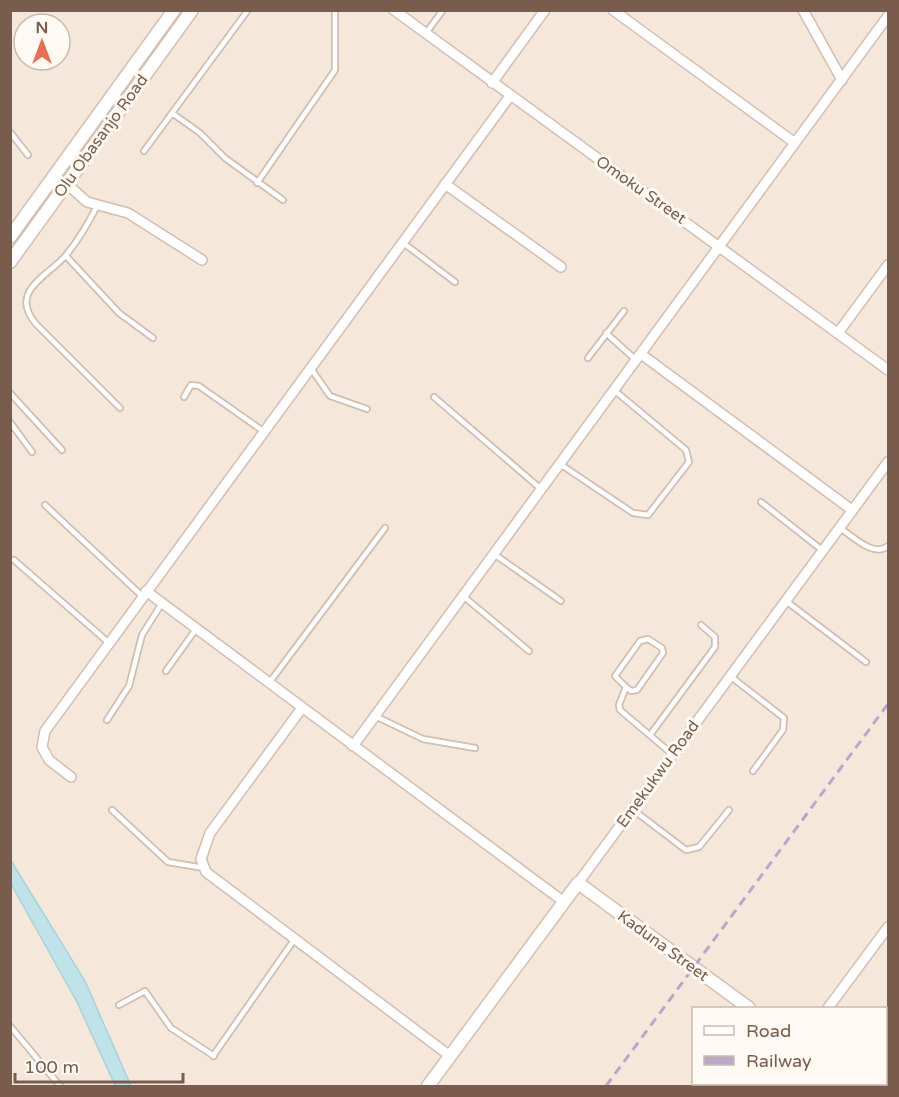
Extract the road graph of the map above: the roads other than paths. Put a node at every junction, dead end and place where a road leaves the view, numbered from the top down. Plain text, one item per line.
1 (174, 10) edge
2 (192, 10) edge
3 (248, 10) edge
4 (335, 10) edge
5 (443, 10) edge
6 (545, 10) edge
7 (613, 10) edge
8 (803, 10) edge
9 (398, 12) edge
10 (888, 16) edge
11 (425, 35) junction
12 (842, 80) junction
13 (492, 83) junction
14 (510, 96) junction
15 (172, 113) junction
16 (10, 132) edge
17 (795, 143) junction
18 (144, 151) dead end
19 (28, 155) dead end
20 (257, 183) junction
21 (67, 184) junction
22 (445, 184) junction
23 (283, 200) dead end
24 (97, 206) junction
25 (10, 237) edge
26 (402, 242) junction
27 (720, 246) junction
28 (66, 256) junction
29 (202, 260) dead end
30 (10, 262) edge
31 (888, 265) edge
32 (561, 267) dead end
33 (455, 282) dead end
34 (624, 311) dead end
35 (606, 333) junction
36 (838, 333) junction
37 (153, 338) dead end
38 (638, 357) junction
39 (588, 358) dead end
40 (310, 367) junction
41 (888, 370) edge
42 (614, 390) junction
43 (10, 393) edge
44 (184, 397) dead end
45 (434, 397) dead end
46 (120, 408) dead end
47 (367, 409) dead end
48 (10, 422) edge
49 (263, 431) junction
50 (62, 450) dead end
51 (32, 452) dead end
52 (888, 462) edge
53 (560, 464) junction
54 (541, 489) junction
55 (761, 502) dead end
56 (45, 505) dead end
57 (852, 510) junction
58 (839, 527) junction
59 (385, 528) dead end
60 (888, 546) edge
61 (822, 550) junction
62 (494, 554) junction
63 (14, 560) dead end
64 (144, 593) junction
65 (463, 596) junction
66 (784, 600) junction
67 (561, 601) dead end
68 (162, 603) junction
69 (701, 625) dead end
70 (196, 628) junction
71 (109, 643) junction
72 (529, 651) dead end
73 (866, 662) dead end
74 (166, 671) dead end
75 (730, 676) junction
76 (269, 682) junction
77 (626, 687) junction
78 (302, 708) junction
79 (375, 716) junction
80 (107, 720) dead end
81 (650, 735) junction
82 (353, 746) junction
83 (476, 748) dead end
84 (673, 754) junction
85 (753, 771) dead end
86 (71, 777) dead end
87 (112, 810) dead end
88 (632, 810) junction
89 (729, 810) dead end
90 (204, 868) junction
91 (578, 883) junction
92 (564, 902) junction
93 (888, 927) edge
94 (294, 940) junction
95 (119, 1005) dead end
96 (748, 1007) edge
97 (829, 1007) edge
98 (10, 1026) edge
99 (450, 1056) junction
100 (60, 1086) edge
101 (428, 1086) edge

1 - 25 main road, Olu Obasanjo Road
2 - 21 main road, Olu Obasanjo Road
3 - 15 lane
4 - 20 lane
5 - 11 lane
6 - 13 street
7 - 17 street
8 - 12 street
9 - 11 street, Omoku Street
10 - 12 street
11 - 13 street, Omoku Street
12 - 17 street
13 - 14 street, Omoku Street
14 - 22 street
14 - 27 street, Omoku Street
15 - 18 lane
15 - 20 lane
16 - 19 lane
17 - 27 street
20 - 23 lane
21 - 24 street
21 - 30 main road, Olu Obasanjo Road
22 - 26 street
22 - 32 street
24 - 28 lane
24 - 29 street
26 - 33 lane
26 - 40 street
27 - 36 street, Omoku Street
27 - 38 street
28 - 37 lane
28 - 46 lane
31 - 36 street
34 - 35 lane
35 - 38 lane
35 - 39 lane
36 - 41 street, Omoku Street
38 - 42 street
38 - 57 street
40 - 47 lane
40 - 49 street
42 - 53 street
42 - 53 lane
43 - 50 lane
44 - 49 lane
45 - 54 lane
48 - 51 lane
49 - 64 street
52 - 57 street, Emekukwu Road
53 - 54 street
54 - 62 street
55 - 61 lane
56 - 64 lane
57 - 58 street, Emekukwu Road
58 - 60 lane
58 - 61 street, Emekukwu Road
59 - 76 lane
61 - 66 street, Emekukwu Road
62 - 65 street
62 - 67 lane
63 - 71 lane
64 - 68 street
64 - 71 street
65 - 72 lane
65 - 79 street
66 - 73 lane
66 - 75 street, Emekukwu Road
68 - 70 street
68 - 80 lane
69 - 81 lane
70 - 74 lane
70 - 76 street
71 - 86 street
75 - 84 street, Emekukwu Road
75 - 85 lane
76 - 78 street
77 - 77 lane
77 - 81 lane
78 - 82 street
78 - 90 street
79 - 82 street
79 - 83 lane
81 - 84 lane
82 - 92 street
84 - 88 street, Emekukwu Road
87 - 90 lane
88 - 89 lane
88 - 91 street, Emekukwu Road
90 - 94 street
91 - 92 main road, Emekukwu Road
91 - 96 main road, Kaduna Street
92 - 99 main road, Emekukwu Road
93 - 97 street
94 - 95 lane
94 - 99 street
98 - 100 lane
99 - 101 main road, Emekukwu Road

